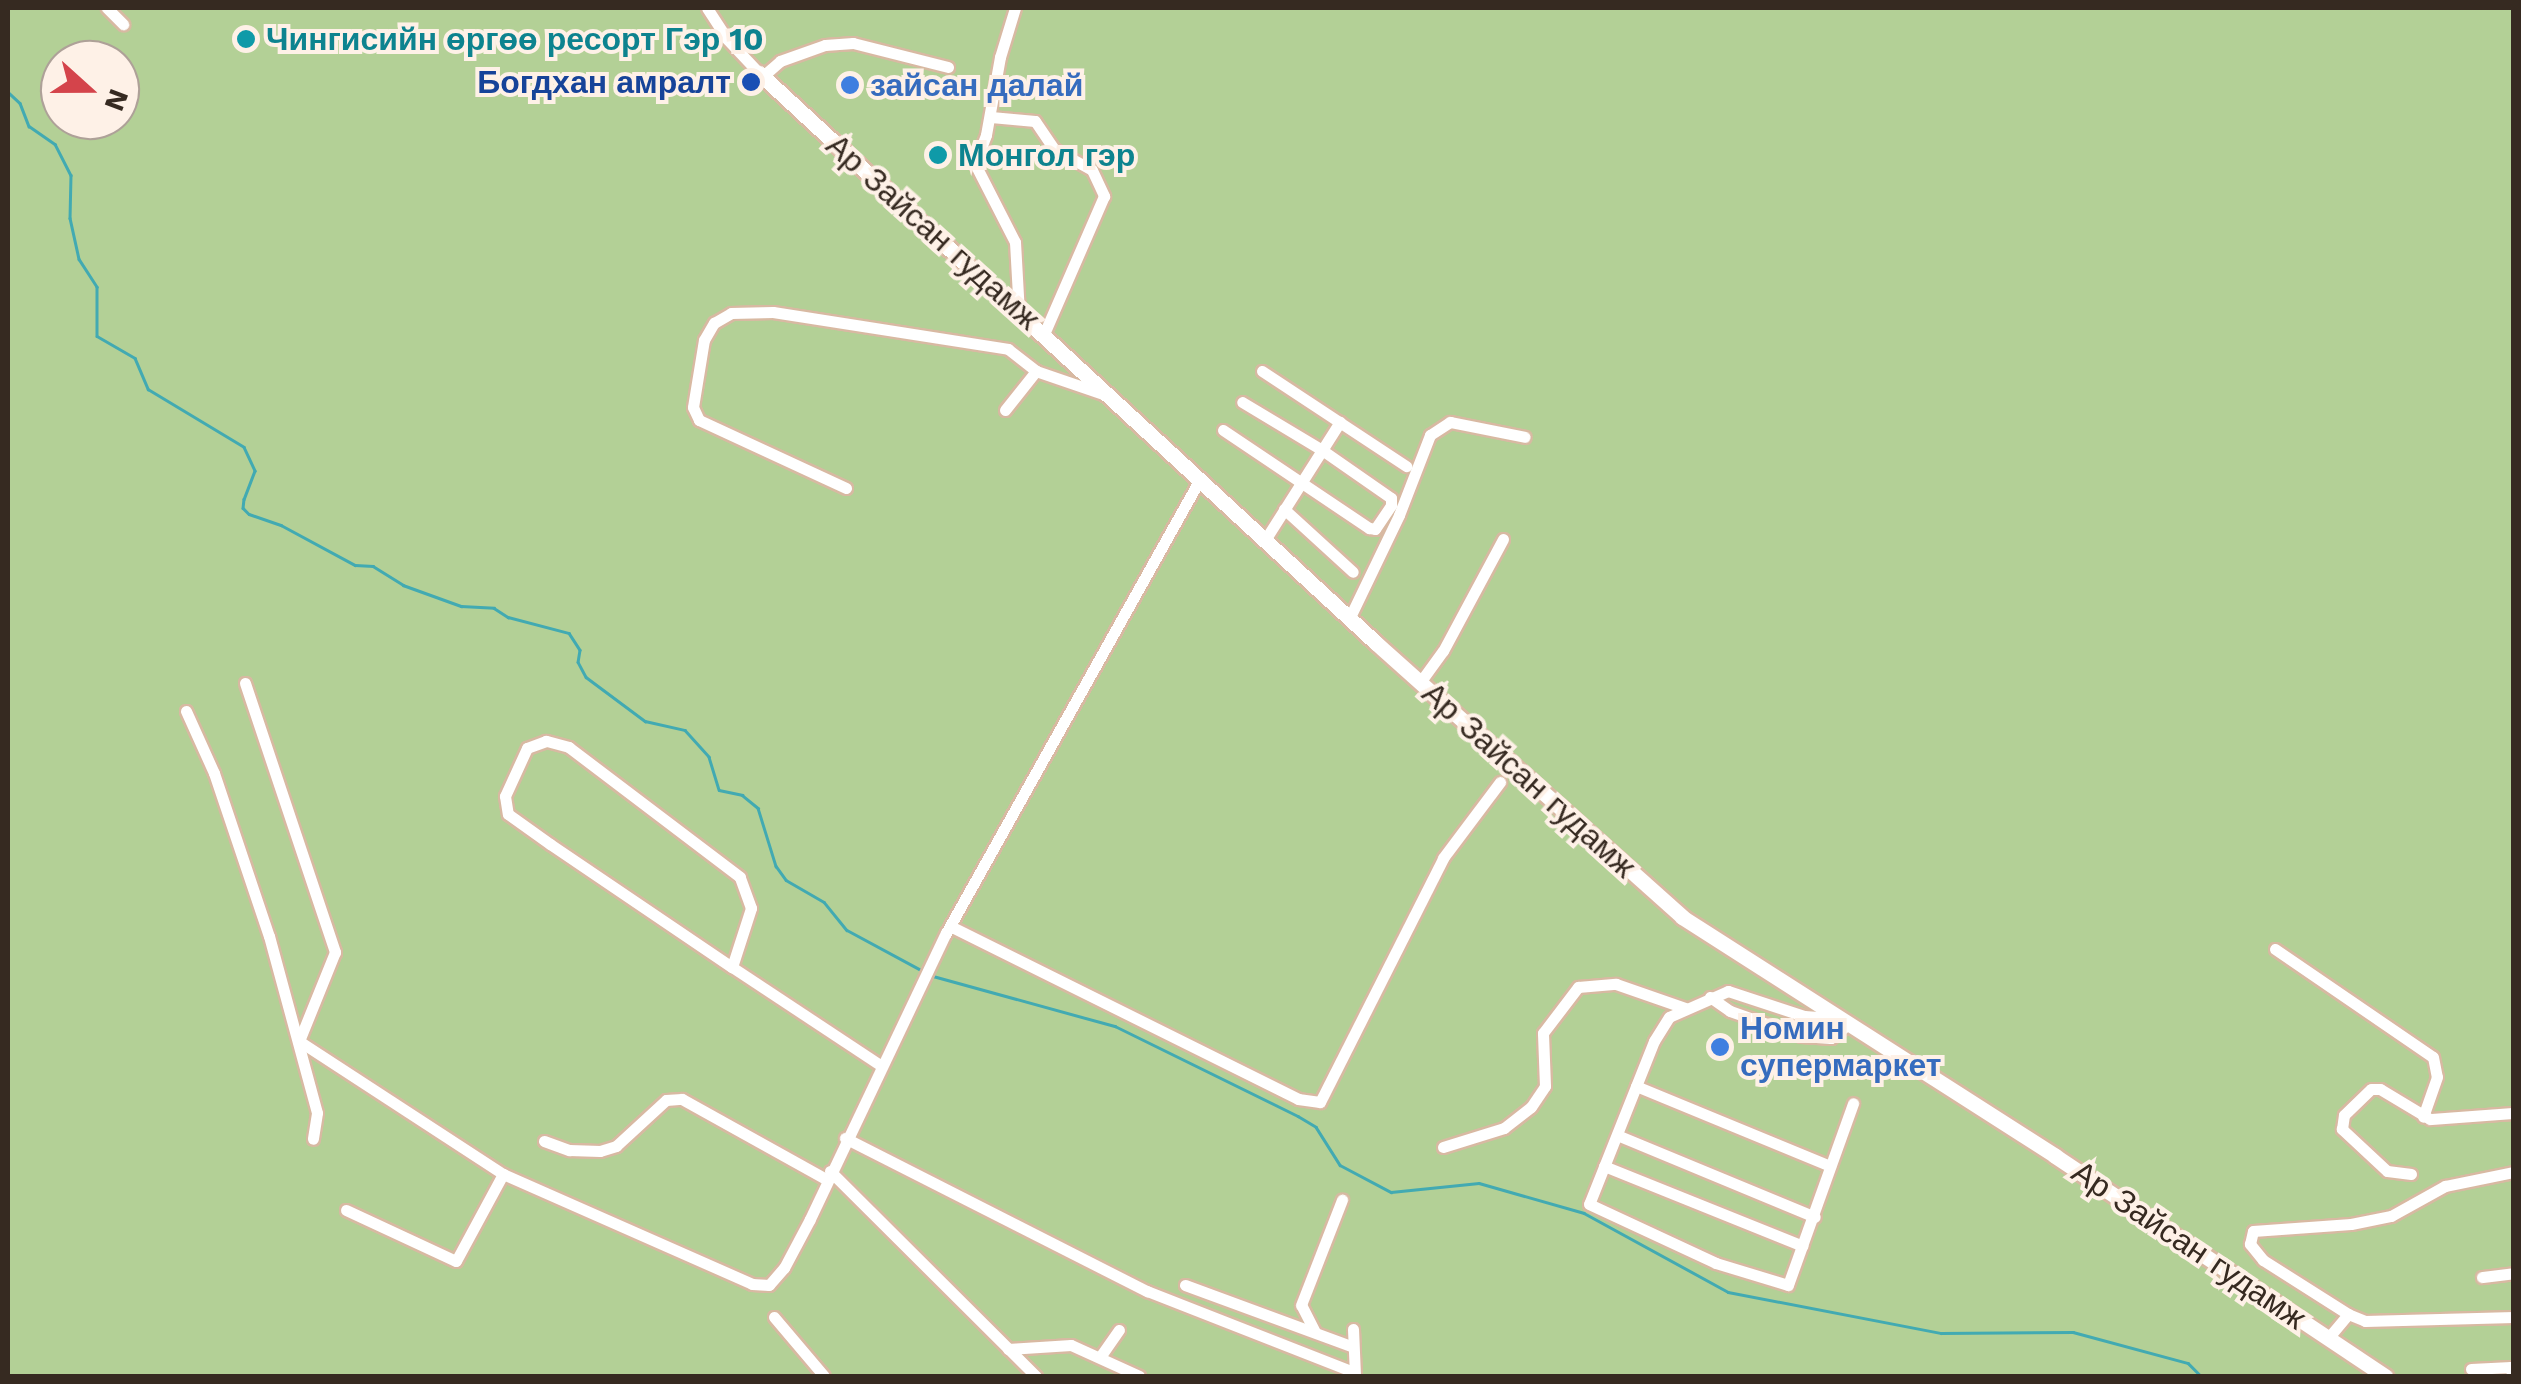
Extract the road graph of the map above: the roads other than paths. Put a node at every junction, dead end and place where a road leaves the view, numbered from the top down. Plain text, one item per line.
1 (107, 8) edge
2 (707, 8) edge
3 (1015, 8) edge
4 (124, 24) dead end
5 (948, 67) dead end
6 (761, 74) junction
7 (991, 117) junction
8 (1019, 312) junction
9 (1044, 334) junction
10 (1036, 371) junction
11 (1262, 372) dead end
12 (1112, 397) junction
13 (1242, 402) dead end
14 (1005, 410) dead end
15 (1340, 422) junction
16 (1223, 430) dead end
17 (1525, 437) dead end
18 (1322, 450) junction
19 (1406, 466) dead end
20 (1200, 479) junction
21 (1303, 481) junction
22 (846, 488) dead end
23 (1284, 509) junction
24 (1503, 539) dead end
25 (1265, 540) junction
26 (1353, 572) dead end
27 (1350, 618) junction
28 (1420, 680) junction
29 (246, 683) dead end
30 (186, 711) dead end
31 (1500, 782) dead end
32 (950, 926) junction
33 (2275, 950) dead end
34 (732, 967) junction
35 (1710, 997) junction
36 (1685, 1008) junction
37 (1827, 1011) junction
38 (1848, 1024) junction
39 (299, 1041) junction
40 (880, 1065) junction
41 (1636, 1086) junction
42 (1853, 1103) dead end
43 (2514, 1113) edge
44 (2422, 1117) junction
45 (1617, 1135) junction
46 (846, 1138) junction
47 (313, 1139) dead end
48 (544, 1141) dead end
49 (1444, 1147) dead end
50 (1604, 1166) junction
51 (1830, 1166) junction
52 (2514, 1172) edge
53 (502, 1174) junction
54 (2411, 1174) dead end
55 (828, 1175) junction
56 (1342, 1200) dead end
57 (346, 1210) dead end
58 (1815, 1217) junction
59 (1803, 1246) junction
60 (2514, 1273) edge
61 (2482, 1276) dead end
62 (1185, 1286) dead end
63 (2348, 1314) junction
64 (774, 1317) dead end
65 (2514, 1317) edge
66 (1118, 1330) dead end
67 (1353, 1330) dead end
68 (1315, 1332) junction
69 (2329, 1338) junction
70 (1352, 1346) junction
71 (1008, 1348) junction
72 (1100, 1357) junction
73 (2470, 1369) dead end
74 (2512, 1370) edge
75 (1355, 1374) edge
76 (824, 1376) edge
77 (1036, 1376) edge
78 (1139, 1376) edge
79 (2385, 1376) edge

1 - 4 street
2 - 6 street
3 - 7 street
5 - 6 street
6 - 8 street, Ар Зайсан гудамж
7 - 8 street
7 - 9 street
8 - 9 street, Ар Зайсан гудамж
9 - 12 street, Ар Зайсан гудамж
10 - 12 street
10 - 14 street
10 - 22 street
11 - 15 street
12 - 20 street, Ар Зайсан гудамж
13 - 18 street
15 - 18 street
15 - 19 street
16 - 21 street
17 - 27 street
18 - 21 street
18 - 21 street
20 - 25 street, Ар Зайсан гудамж
20 - 32 street
21 - 23 street
23 - 25 street
23 - 26 street
24 - 28 street
25 - 27 street, Ар Зайсан гудамж
27 - 28 street, Ар Зайсан гудамж
28 - 37 street, Ар Зайсан гудамж
29 - 39 street
30 - 39 street
31 - 32 street
32 - 40 street
33 - 44 street
34 - 34 street
34 - 40 street
35 - 36 street
35 - 37 street
35 - 38 street
36 - 41 street
36 - 49 street
37 - 38 street, Ар Зайсан гудамж
38 - 69 street, Ар Зайсан гудамж
39 - 47 street
39 - 53 street
40 - 46 street
41 - 45 street
41 - 51 street
42 - 51 street
43 - 44 street
44 - 54 street
45 - 50 street
45 - 58 street
46 - 55 street
46 - 75 street
48 - 55 street
50 - 59 street
50 - 59 street
51 - 58 street
52 - 63 street
53 - 55 street
53 - 57 street
55 - 71 street
56 - 68 street
58 - 59 street
60 - 61 street
62 - 68 street
63 - 65 street
63 - 69 street
64 - 76 street
66 - 72 street
67 - 70 street
68 - 70 street
69 - 79 street, Ар Зайсан гудамж
70 - 75 street
71 - 72 street
71 - 77 street
72 - 78 street
73 - 74 street

